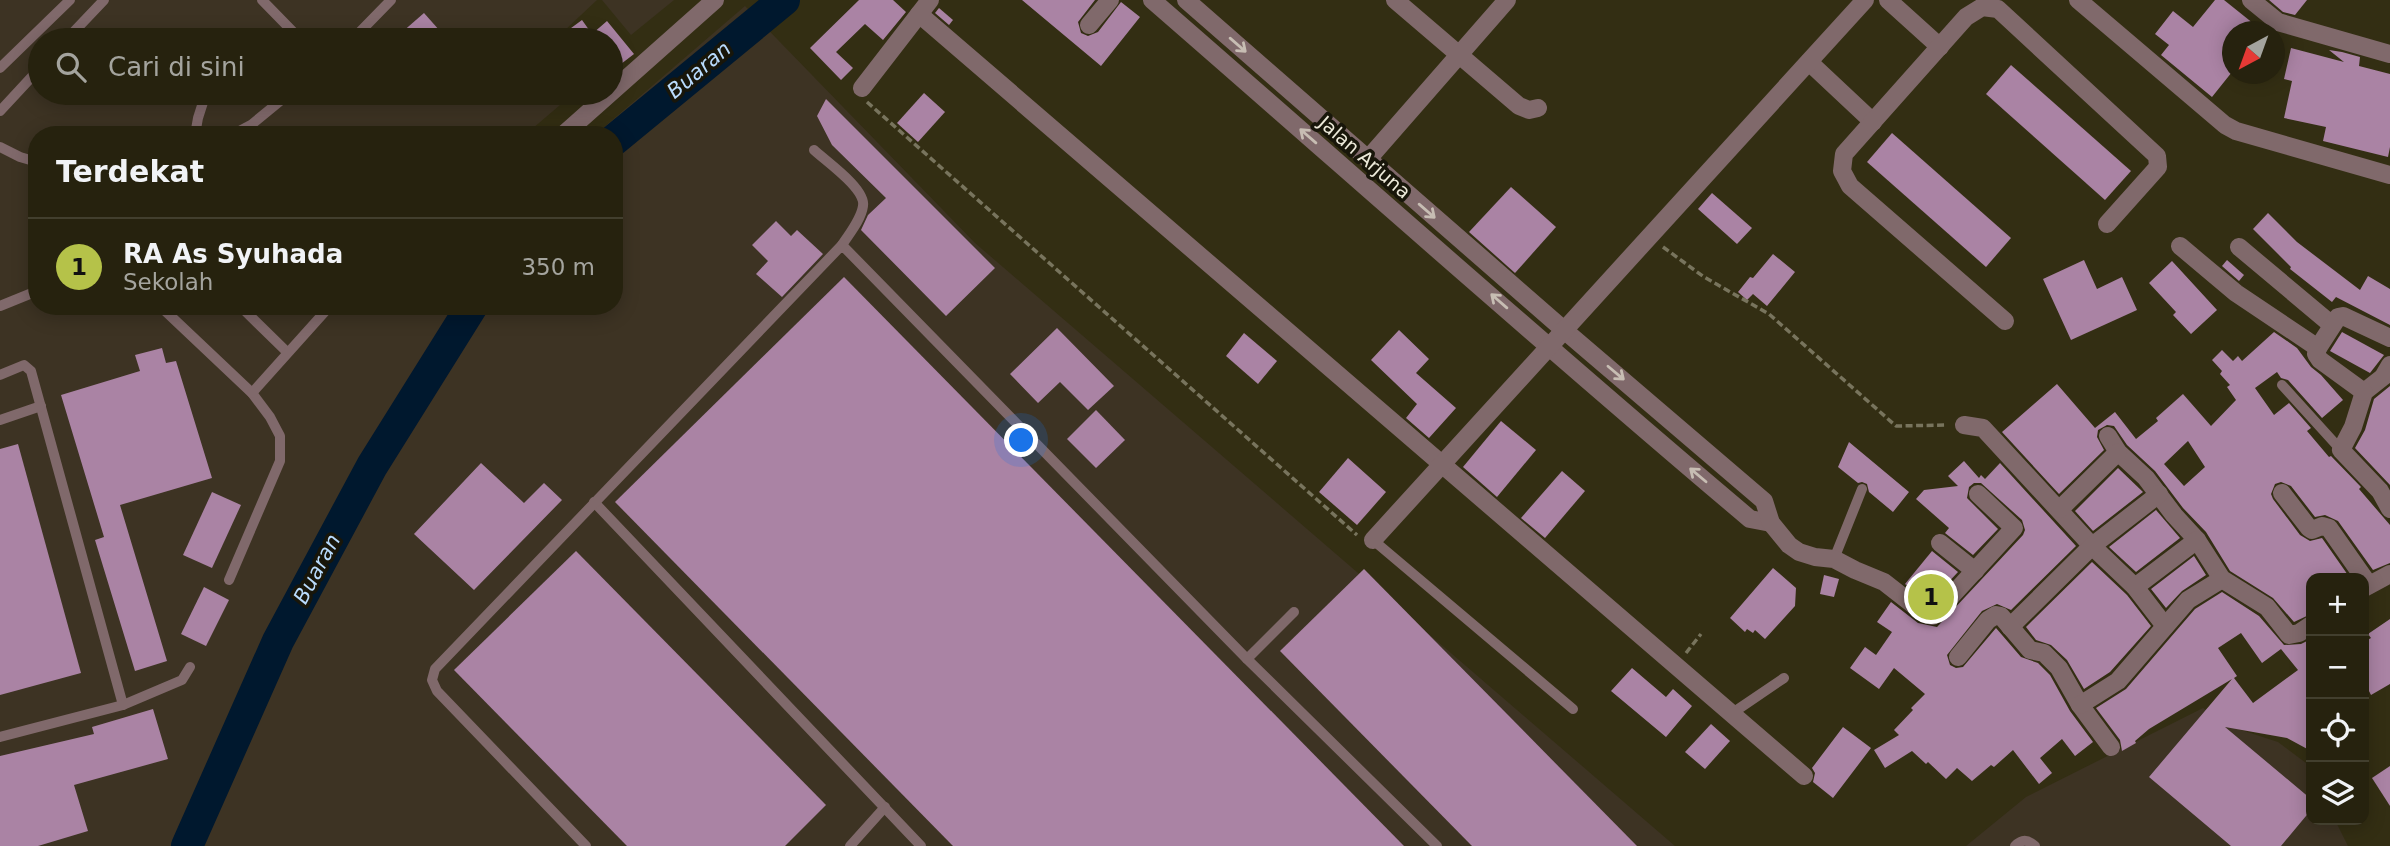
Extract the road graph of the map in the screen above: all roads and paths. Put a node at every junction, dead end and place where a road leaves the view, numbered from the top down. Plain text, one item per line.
1 (70, 0) edge
2 (104, 0) edge
3 (262, 0) edge
4 (391, 0) edge
5 (715, 0) edge
6 (1111, 0) edge
7 (1152, 0) edge
8 (1186, 0) edge
9 (1395, 0) edge
10 (1507, 0) edge
11 (1888, 0) edge
12 (2078, 0) edge
13 (2251, 0) edge
14 (1862, 1) edge
15 (924, 7) edge
16 (1207, 18) junction
17 (1089, 25) dead end
18 (41, 28) edge
19 (77, 28) edge
20 (289, 28) edge
21 (364, 28) edge
22 (1192, 35) junction
23 (28, 41) edge
24 (1940, 47) junction
25 (2390, 54) edge
26 (1458, 55) junction
27 (1809, 62) junction
28 (0, 68) edge
29 (1266, 69) junction
30 (28, 81) edge
31 (623, 82) edge
32 (1252, 86) junction
33 (862, 88) joint
34 (202, 105) edge
35 (275, 105) edge
36 (597, 105) edge
37 (1538, 108) dead end
38 (0, 111) edge
39 (1872, 122) junction
40 (197, 126) edge
41 (249, 126) edge
42 (573, 126) edge
43 (1344, 138) junction
44 (0, 147) edge
45 (814, 150) dead end
46 (1330, 154) junction
47 (28, 159) edge
48 (1368, 159) junction
49 (2390, 175) edge
50 (2107, 224) dead end
51 (1447, 228) junction
52 (1651, 237) junction
53 (1433, 244) junction
54 (842, 245) junction
55 (2180, 246) dead end
56 (2239, 247) dead end
57 (28, 295) edge
58 (0, 306) edge
59 (169, 315) edge
60 (249, 315) edge
61 (322, 315) edge
62 (2005, 321) dead end
63 (2332, 325) junction
64 (1563, 330) junction
65 (2390, 338) edge
66 (1550, 346) junction
67 (2318, 348) junction
68 (287, 352) junction
69 (2390, 365) edge
70 (0, 375) edge
71 (2282, 385) dead end
72 (1638, 392) junction
73 (2364, 392) junction
74 (251, 393) junction
75 (41, 406) junction
76 (1622, 411) junction
77 (0, 420) edge
78 (1964, 425) joint
79 (2108, 436) dead end
80 (2341, 450) junction
81 (2118, 452) junction
82 (1442, 464) junction
83 (1862, 489) dead end
84 (2282, 493) dead end
85 (1978, 494) dead end
86 (2159, 494) junction
87 (594, 502) junction
88 (2060, 509) junction
89 (2390, 509) edge
90 (1771, 523) junction
91 (1373, 540) junction
92 (2197, 540) junction
93 (1940, 544) dead end
94 (2092, 546) junction
95 (1835, 559) junction
96 (1975, 571) junction
97 (2357, 573) edge
98 (2390, 575) edge
99 (2222, 579) junction
100 (229, 580) dead end
101 (2369, 586) edge
102 (2135, 587) junction
103 (1294, 612) dead end
104 (2165, 626) junction
105 (2010, 627) junction
106 (2306, 628) edge
107 (1701, 634) dead end
108 (1958, 657) dead end
109 (1247, 659) junction
110 (1675, 665) junction
111 (190, 667) dead end
112 (1784, 678) dead end
113 (123, 705) junction
114 (2080, 705) junction
115 (1573, 709) dead end
116 (1731, 714) junction
117 (0, 737) edge
118 (2111, 747) dead end
119 (1804, 776) dead end
120 (886, 807) junction
121 (586, 846) edge
122 (850, 846) edge
123 (921, 846) edge
124 (1437, 846) edge
125 (2015, 846) edge
126 (2035, 846) edge

1 - 18 lane
2 - 19 lane
3 - 20 lane
4 - 21 lane
5 - 31 street
6 - 17 street
7 - 22 street, Jalan Arjuna
8 - 16 street, Jalan Arjuna
9 - 26 street
10 - 26 street
11 - 24 street
12 - 49 street
13 - 25 street
14 - 27 street
15 - 33 street
15 - 82 street
16 - 22 street
16 -> 29 street, Jalan Arjuna
22 - 32 street, Jalan Arjuna
23 - 28 lane
24 - 39 street
24 - 50 street
26 - 37 street
26 - 48 street
27 - 39 street
27 - 52 street
29 - 32 street
29 - 43 street, Jalan Arjuna
30 - 38 lane
46 -> 32 street, Jalan Arjuna
33 - 91 path
34 - 40 lane
35 - 41 lane
36 - 42 street
39 - 62 street
43 - 46 street
43 - 48 street, Jalan Arjuna
44 - 47 lane
45 - 54 lane
46 - 53 street, Jalan Arjuna
48 -> 51 street, Jalan Arjuna
51 - 53 street
51 - 64 street, Jalan Arjuna
52 - 64 street
52 - 78 path
66 -> 53 street, Jalan Arjuna
54 - 87 lane
54 - 109 lane
55 - 67 street
56 - 63 street
57 - 58 lane
59 - 74 lane
60 - 68 lane
61 - 68 lane
63 - 65 street
63 - 67 street
64 - 66 street
64 -> 72 street, Jalan Arjuna
66 - 76 street, Jalan Arjuna
66 - 82 street
67 - 73 street
68 - 74 lane
69 - 73 street
70 - 75 lane
71 - 80 lane
72 - 76 street
72 - 90 street, Jalan Arjuna
73 - 80 street
74 - 100 lane
75 - 77 lane
75 - 113 lane
90 -> 76 street, Jalan Arjuna
78 - 88 street
79 - 81 street
80 - 89 street
81 - 86 street
81 - 88 street
82 - 91 street
82 - 110 street
83 - 95 lane
84 - 97 street
85 - 96 street
86 - 92 street
86 - 94 street
87 - 120 lane
87 - 121 lane
88 - 94 street
90 - 95 street
91 - 115 lane
92 - 99 street
92 - 102 street
93 - 96 street
94 - 102 street
94 - 105 street
95 - 96 street
98 - 101 street
99 - 104 street
99 - 106 street
102 - 104 street
103 - 109 lane
104 - 114 street
105 - 108 street
105 - 114 street
107 - 110 path
109 - 124 lane
110 - 116 street
111 - 113 lane
112 - 116 lane
113 - 117 lane
114 - 118 street
116 - 119 street
120 - 122 lane
120 - 123 lane
125 - 126 lane

